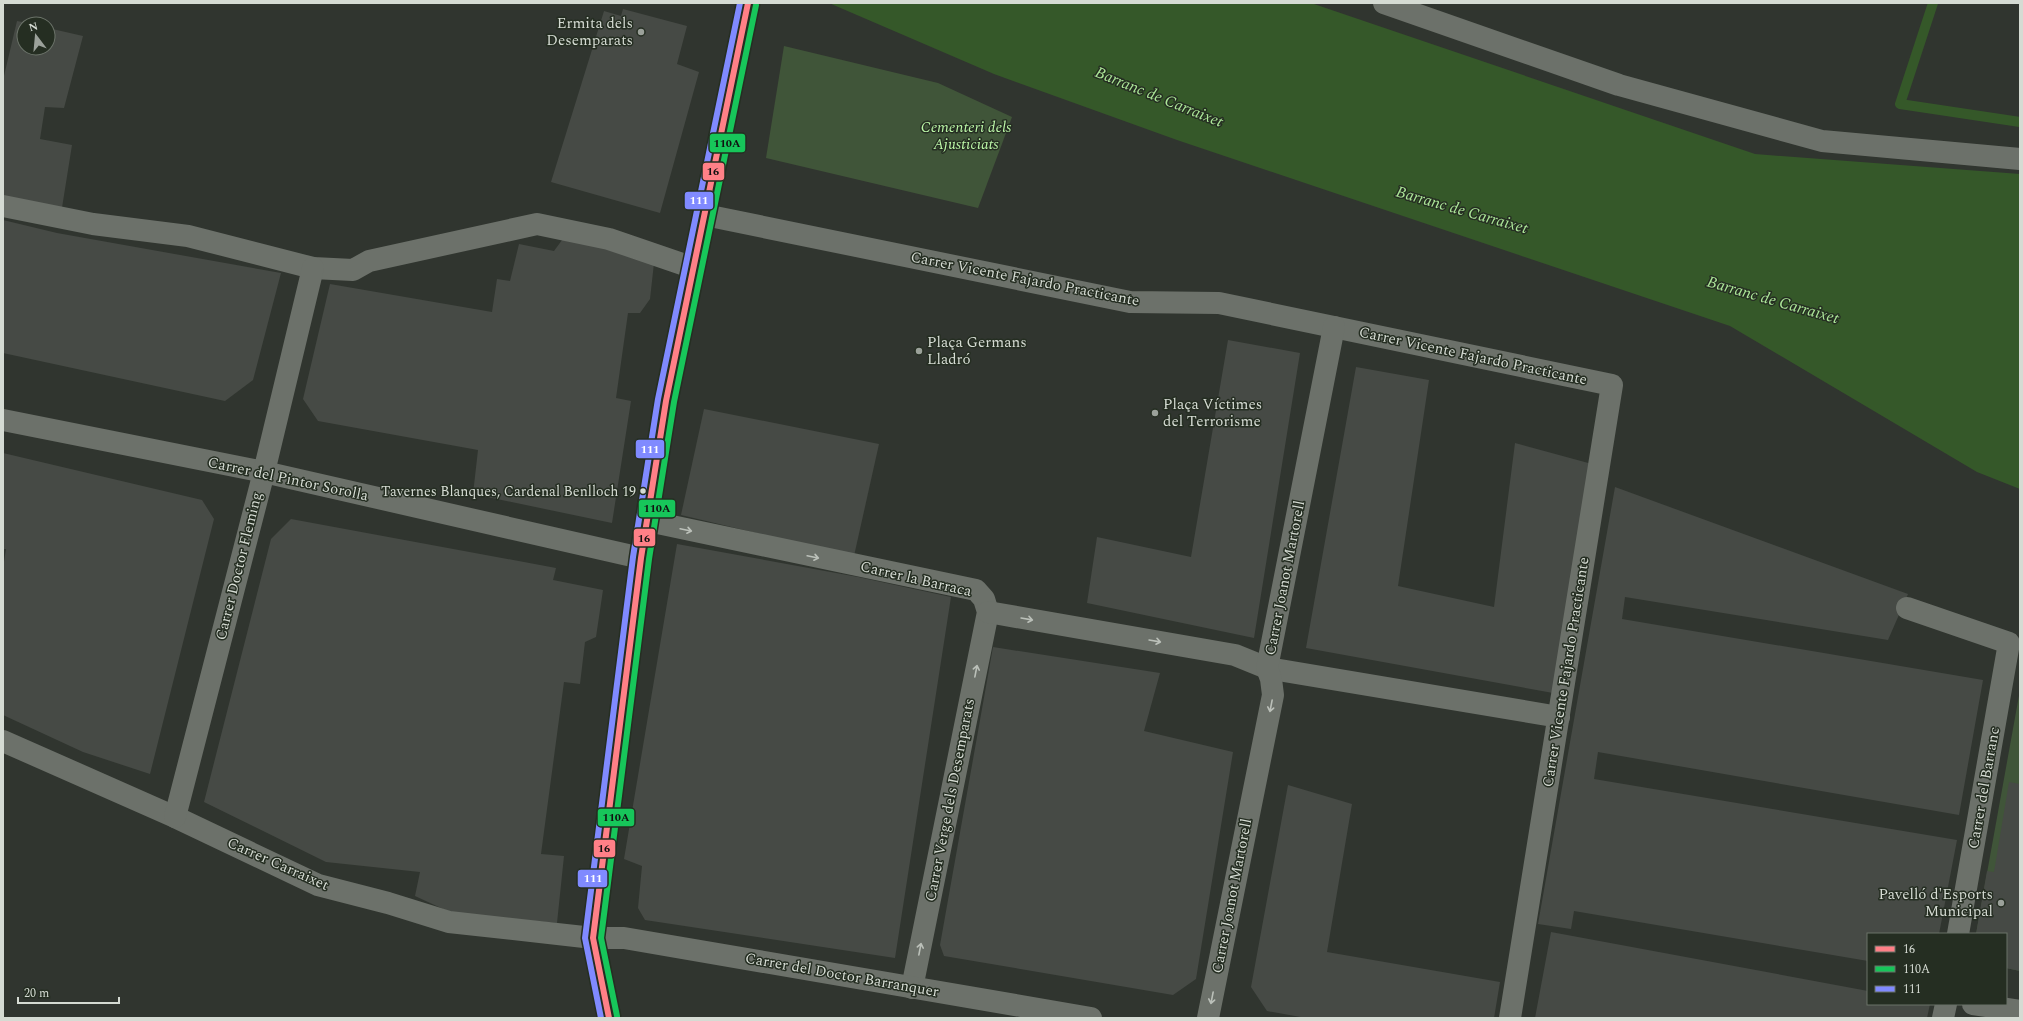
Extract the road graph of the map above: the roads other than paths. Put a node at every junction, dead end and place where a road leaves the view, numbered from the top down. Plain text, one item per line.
1 (748, 3) edge
2 (1384, 3) edge
3 (2020, 158) edge
4 (3, 206) edge
5 (705, 214) junction
6 (313, 268) junction
7 (694, 268) junction
8 (1334, 327) junction
9 (3, 420) edge
10 (264, 472) junction
11 (648, 521) junction
12 (642, 558) junction
13 (1907, 608) dead end
14 (988, 612) junction
15 (1267, 668) junction
16 (1559, 717) junction
17 (3, 740) edge
18 (174, 817) junction
19 (1958, 933) edge
20 (593, 938) junction
21 (912, 988) junction
22 (1946, 1005) edge
23 (1980, 1005) edge
24 (2020, 1011) edge
25 (609, 1018) edge
26 (1091, 1018) edge
27 (1208, 1018) edge
28 (1510, 1018) edge
29 (1943, 1018) edge

1 - 5 main road
2 - 3 street
4 - 6 street
5 - 7 main road
5 - 8 street, Carrer Vicente Fajardo Practicante
6 - 7 street
6 - 10 street, Carrer Doctor Fleming
7 - 11 main road
8 - 15 street, Carrer Joanot Martorell
8 - 16 street, Carrer Vicente Fajardo Practicante
9 - 10 street, Carrer del Pintor Sorolla
10 - 12 street, Carrer del Pintor Sorolla
10 - 18 street, Carrer Doctor Fleming
11 - 12 main road
11 -> 14 street, Carrer la Barraca
12 - 20 main road
13 - 19 street, Carrer del Barranc
14 -> 15 street, Carrer la Barraca
21 -> 14 street, Carrer Verge dels Desemparats
15 - 16 street, Carrer la Barraca
15 -> 27 street, Carrer Joanot Martorell
16 - 28 street, Carrer Vicente Fajardo Practicante
17 - 18 street, Carrer Carraixet
18 - 20 street, Carrer Carraixet
20 - 21 street, Carrer del Doctor Barranquer
20 - 25 main road
21 - 26 street, Carrer del Doctor Barranquer
22 - 29 street
23 - 24 street

